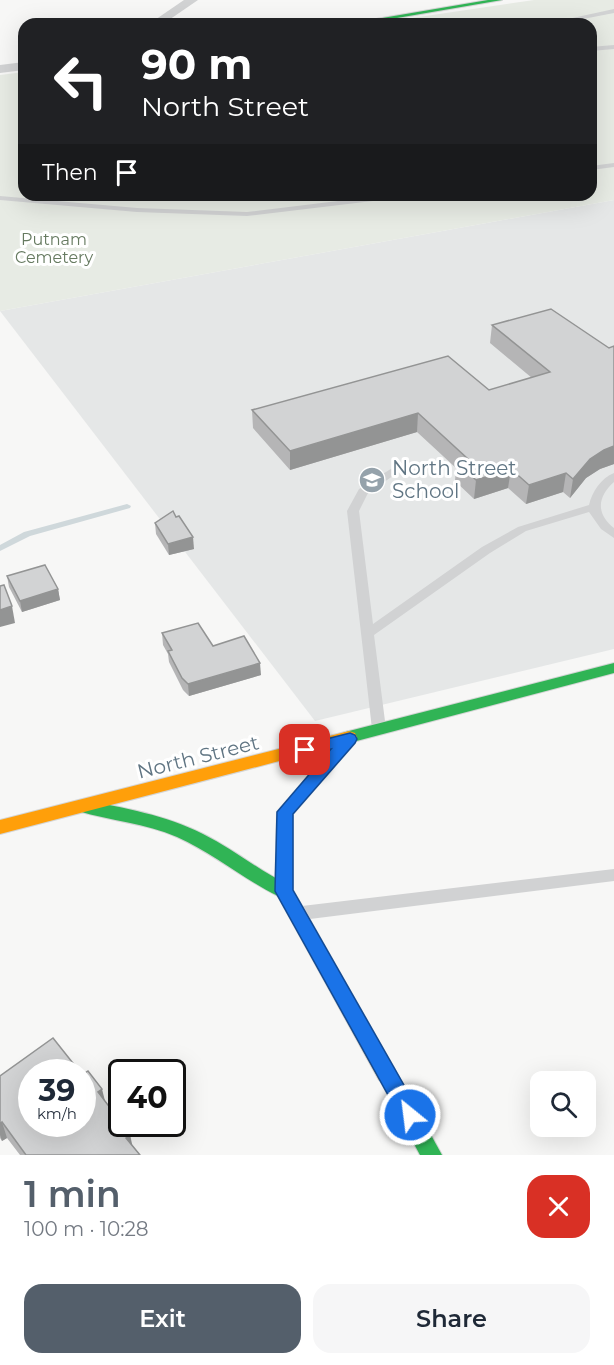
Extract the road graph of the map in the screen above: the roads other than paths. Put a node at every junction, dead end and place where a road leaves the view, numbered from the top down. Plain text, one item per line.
1 (192, 0) edge
2 (494, 0) edge
3 (614, 11) edge
4 (164, 18) edge
5 (386, 18) edge
6 (578, 18) edge
7 (614, 47) edge
8 (597, 49) edge
9 (18, 67) edge
10 (0, 69) edge
11 (614, 165) edge
12 (597, 167) edge
13 (0, 198) edge
14 (18, 200) edge
15 (34, 201) edge
16 (356, 201) edge
17 (405, 463) dead end
18 (614, 476) edge
19 (594, 507) junction
20 (614, 534) edge
21 (367, 634) junction
22 (614, 668) edge
23 (379, 730) junction
24 (350, 739) junction
25 (84, 806) junction
26 (0, 827) edge
27 (614, 875) edge
28 (284, 891) junction
29 (298, 914) junction
30 (432, 1155) edge

1 - 4 street
2 - 5 street
3 - 6 lane
7 - 8 lane
9 - 10 street
11 - 12 lane
13 - 14 lane
15 - 16 lane
17 - 21 lane
18 - 19 lane
19 - 20 lane
19 - 21 lane
21 - 23 lane
22 - 23 street, North Street
23 - 24 street, North Street
24 - 25 street, North Street
24 - 28 street
25 - 26 street, North Street
25 - 28 street
27 - 29 lane
28 - 29 street
29 - 30 street

